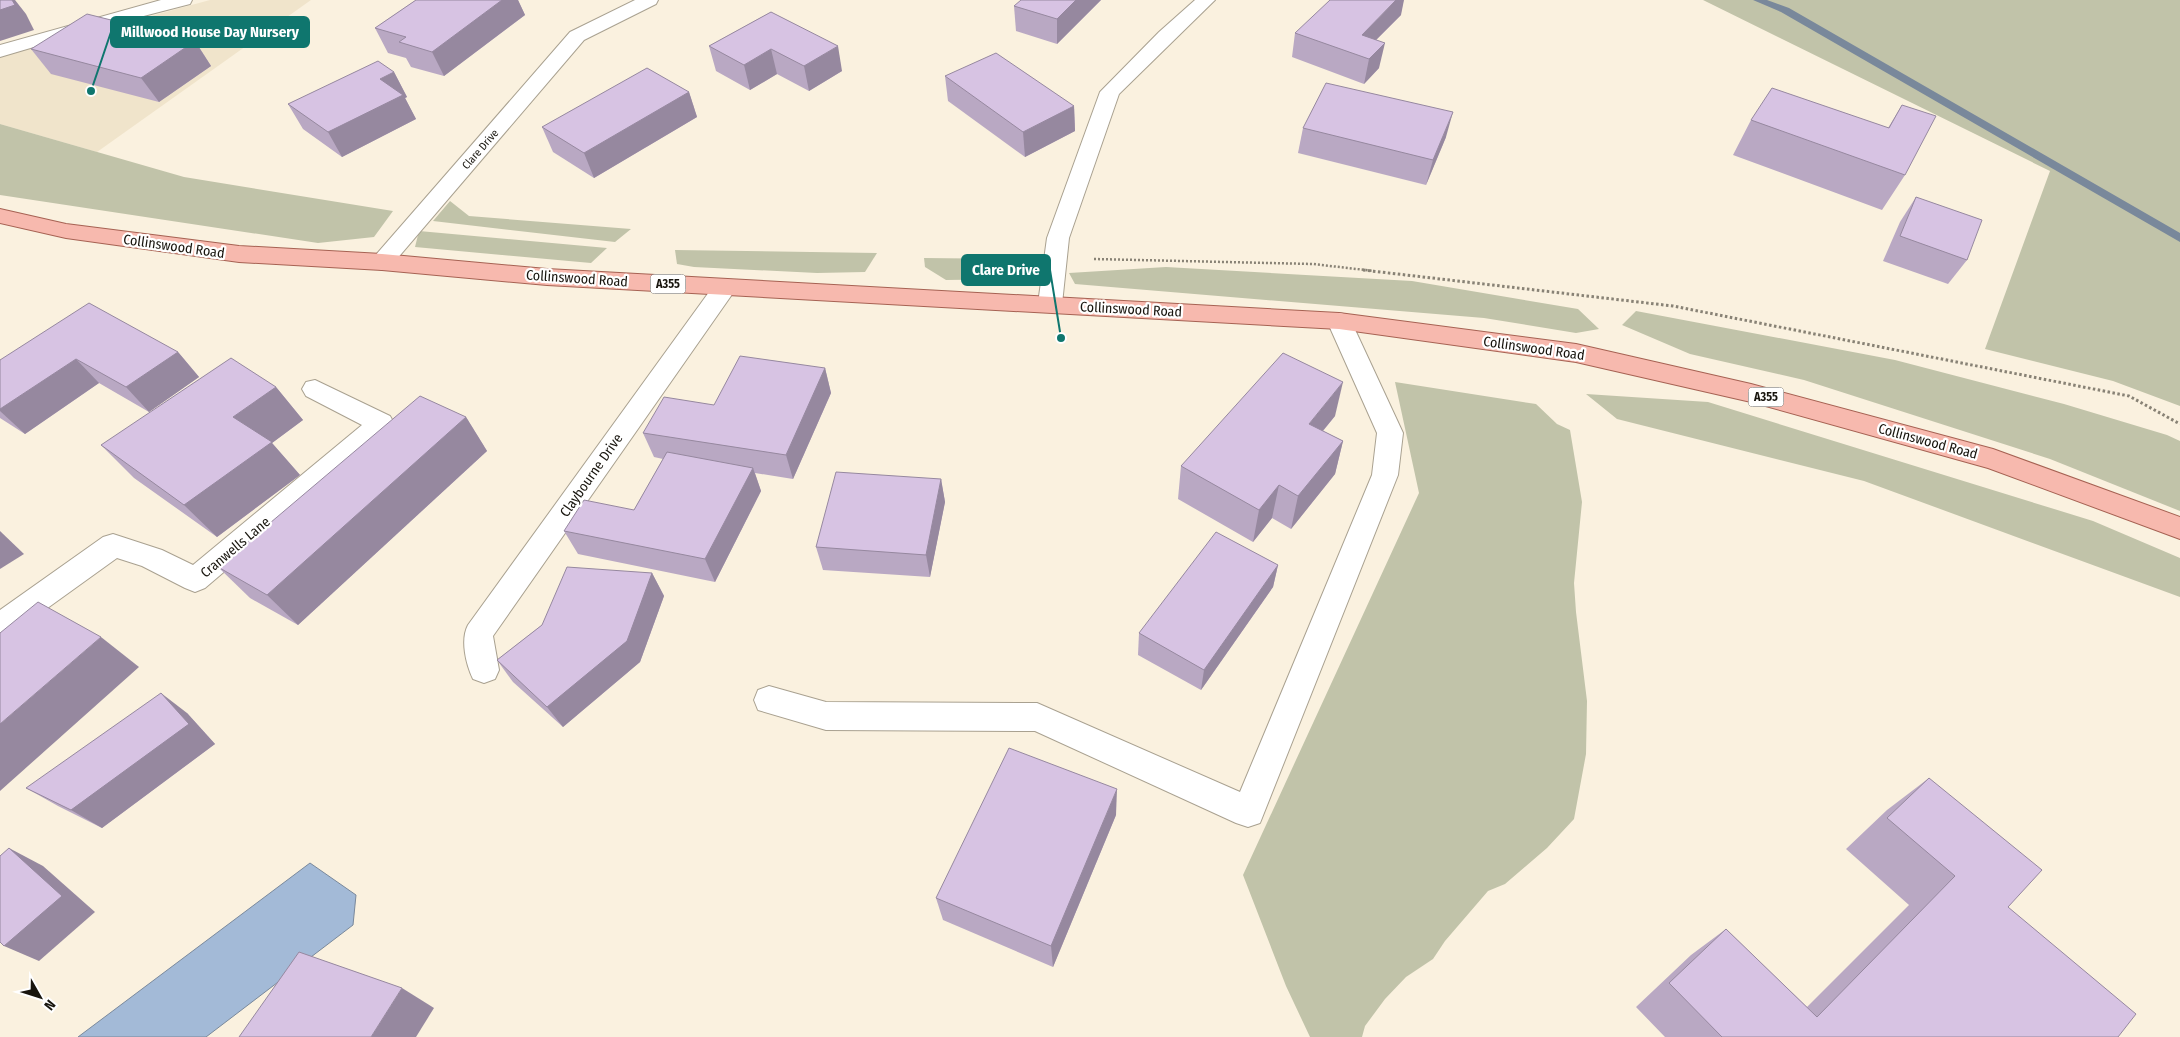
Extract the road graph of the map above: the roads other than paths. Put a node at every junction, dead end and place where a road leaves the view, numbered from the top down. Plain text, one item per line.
1 (183, 0) edge
2 (649, 0) edge
3 (1206, 0) edge
4 (0, 51) edge
5 (0, 216) edge
6 (382, 262) junction
7 (726, 287) junction
8 (1050, 304) junction
9 (1338, 321) junction
10 (315, 389) dead end
11 (2180, 528) edge
12 (0, 626) edge
13 (484, 670) dead end
14 (769, 700) dead end

1 - 4 street
2 - 6 street, Clare Drive
3 - 8 street
5 - 6 main road, Collinswood Road / A355
6 - 7 main road, Collinswood Road / A355
7 - 8 main road, Collinswood Road / A355
7 - 13 street, Claybourne Drive
8 - 9 main road, Collinswood Road / A355
9 - 11 main road, Collinswood Road / A355
9 - 14 street
10 - 12 street, Cranwells Lane

